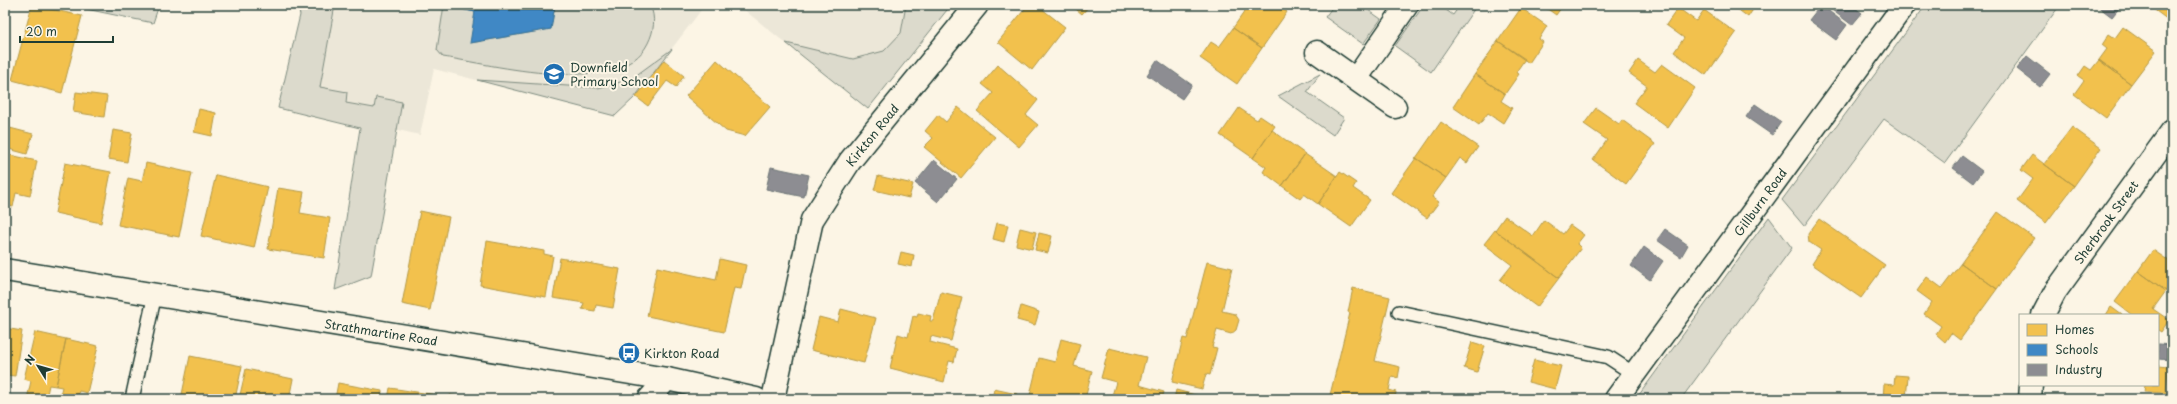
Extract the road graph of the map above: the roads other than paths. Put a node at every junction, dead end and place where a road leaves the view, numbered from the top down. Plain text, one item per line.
1 (977, 5) edge
2 (1407, 5) edge
3 (1904, 5) edge
4 (1317, 52) dead end
5 (1356, 79) junction
6 (1395, 107) dead end
7 (2172, 131) edge
8 (5, 270) edge
9 (155, 294) junction
10 (1399, 312) dead end
11 (2044, 314) edge
12 (1634, 374) junction
13 (667, 379) junction
14 (2031, 386) edge
15 (132, 399) edge
16 (649, 399) edge
17 (756, 399) edge
18 (773, 399) edge
19 (1616, 399) edge
20 (2030, 399) edge

1 - 18 street, Kirkton Road
2 - 5 street
3 - 12 street, Gillburn Road
4 - 5 street
5 - 6 street
7 - 11 street, Sherbrook Street
8 - 9 street, Strathmartine Road
9 - 13 street, Strathmartine Road
9 - 15 lane
10 - 12 lane
12 - 19 street, Gillburn Road
13 - 16 street
13 - 17 street, Strathmartine Road
14 - 20 street

